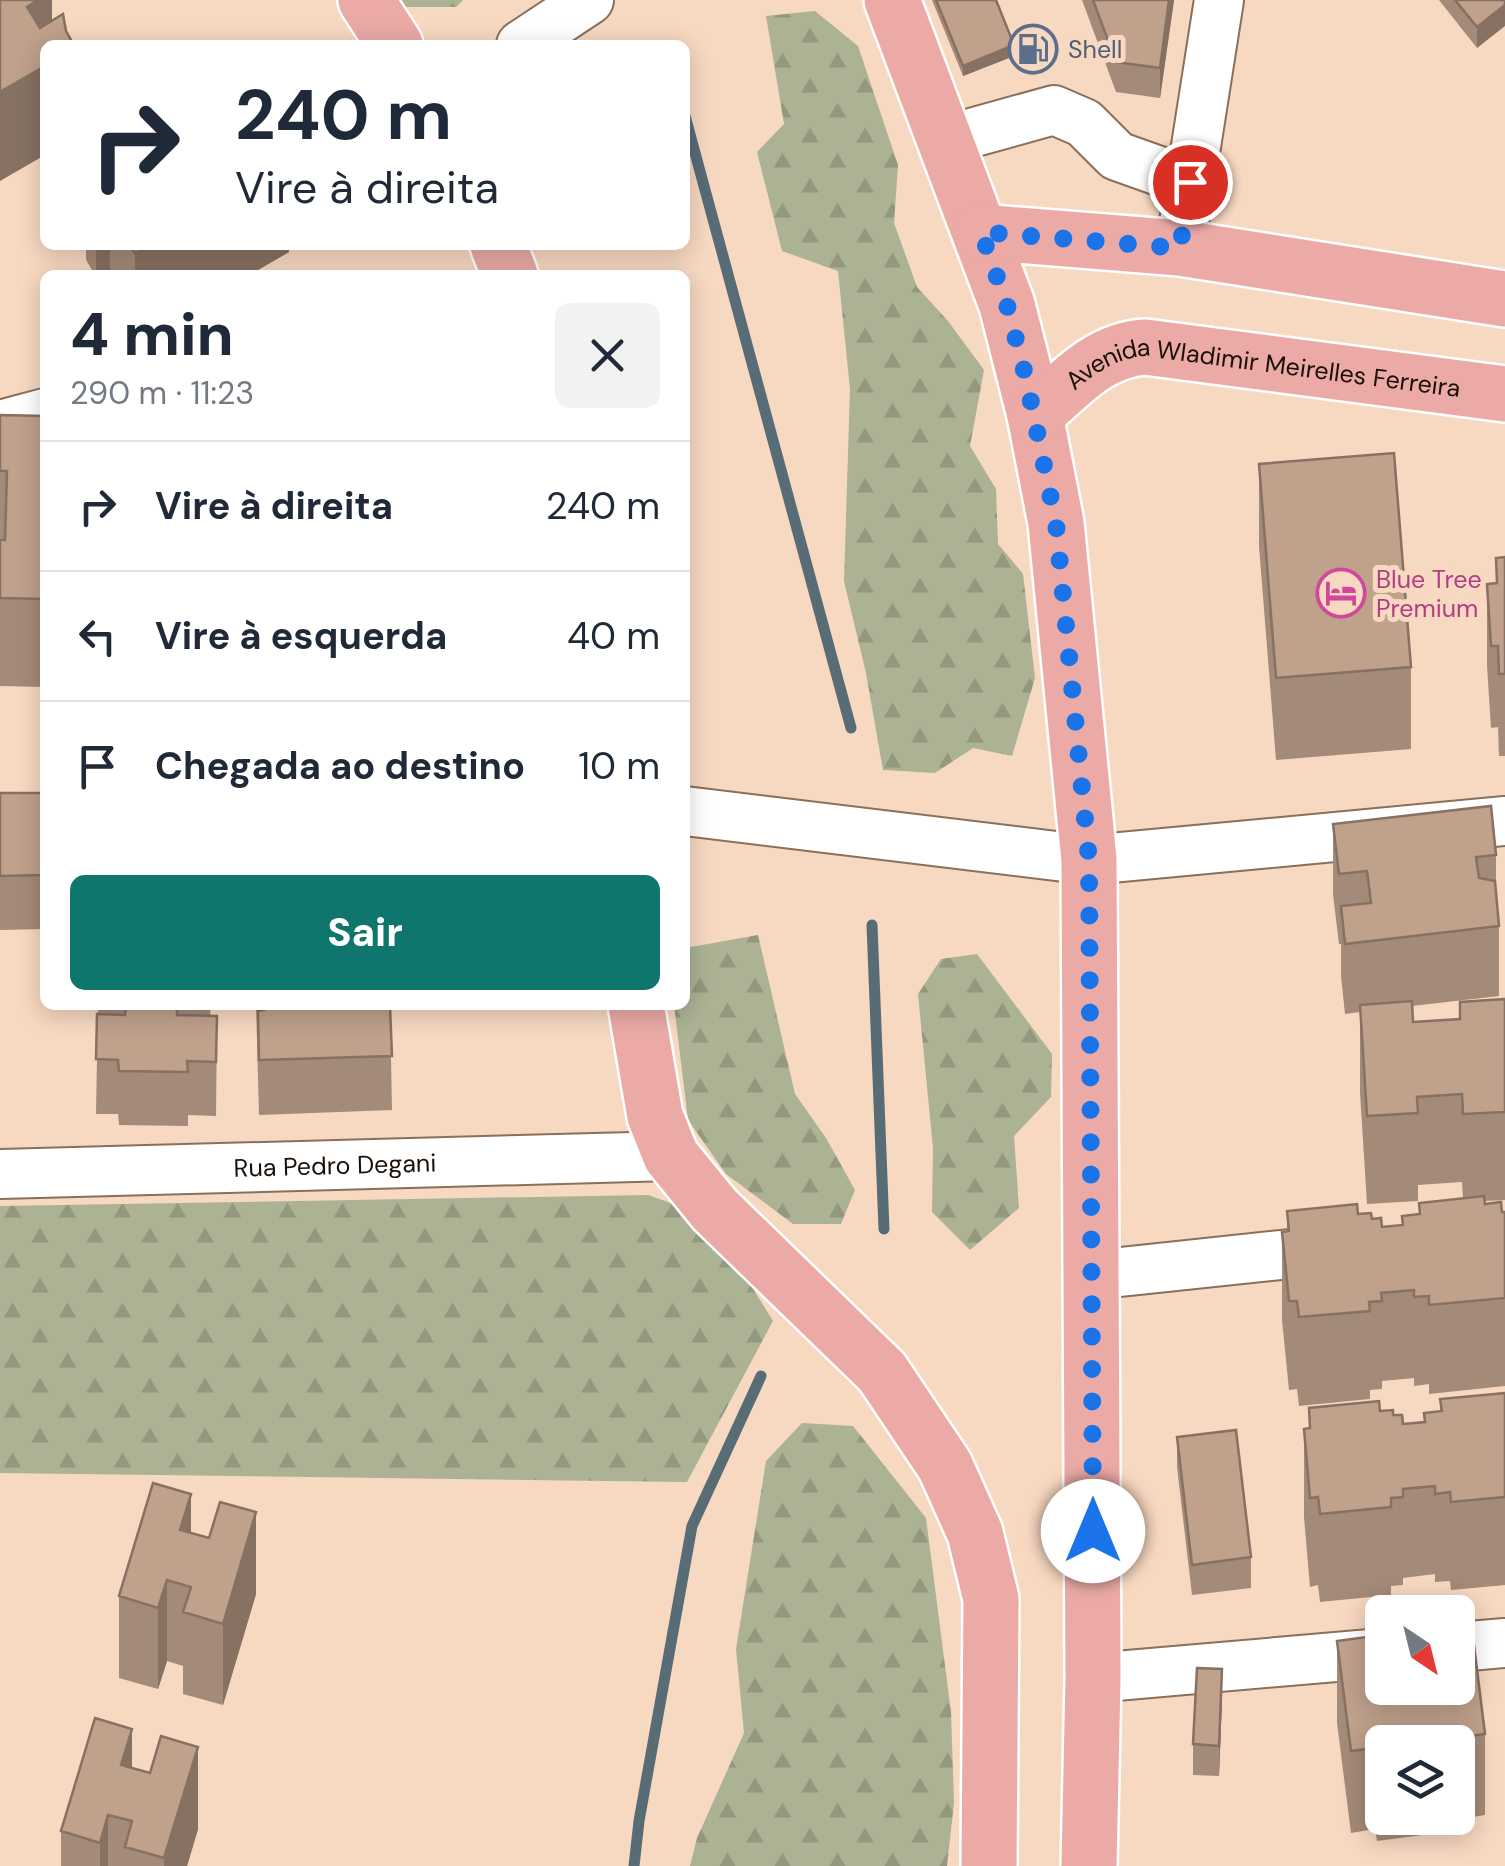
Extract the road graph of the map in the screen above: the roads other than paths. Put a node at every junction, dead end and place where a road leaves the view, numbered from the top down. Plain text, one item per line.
1 (366, 0) edge
2 (589, 0) edge
3 (892, 0) edge
4 (1219, 0) edge
5 (392, 40) edge
6 (529, 40) edge
7 (946, 140) junction
8 (1190, 182) junction
9 (981, 232) junction
10 (1180, 248) junction
11 (1505, 298) edge
12 (1505, 394) edge
13 (40, 415) edge
14 (1035, 415) junction
15 (0, 425) edge
16 (690, 811) edge
17 (1505, 821) edge
18 (1089, 860) junction
19 (637, 1010) edge
20 (671, 1156) junction
21 (0, 1174) edge
22 (1387, 1244) edge
23 (1092, 1274) junction
24 (1505, 1643) edge
25 (1475, 1646) edge
26 (1365, 1655) edge
27 (1094, 1678) junction
28 (989, 1866) edge
29 (1088, 1866) edge

1 - 5 main road
2 - 6 street
3 - 7 main road
4 - 8 street
7 - 8 street
7 - 9 main road
8 - 10 street
9 - 10 main road
9 - 14 main road
10 - 11 main road
12 - 14 main road, Avenida Wladimir Meirelles Ferreira
13 - 15 street
14 - 18 main road
16 - 18 street
17 - 18 street
18 - 23 main road
19 - 20 main road
20 - 21 street, Rua Pedro Degani
20 - 28 main road
22 - 23 street
23 - 27 main road
24 - 25 street
26 - 27 street
27 - 29 main road

